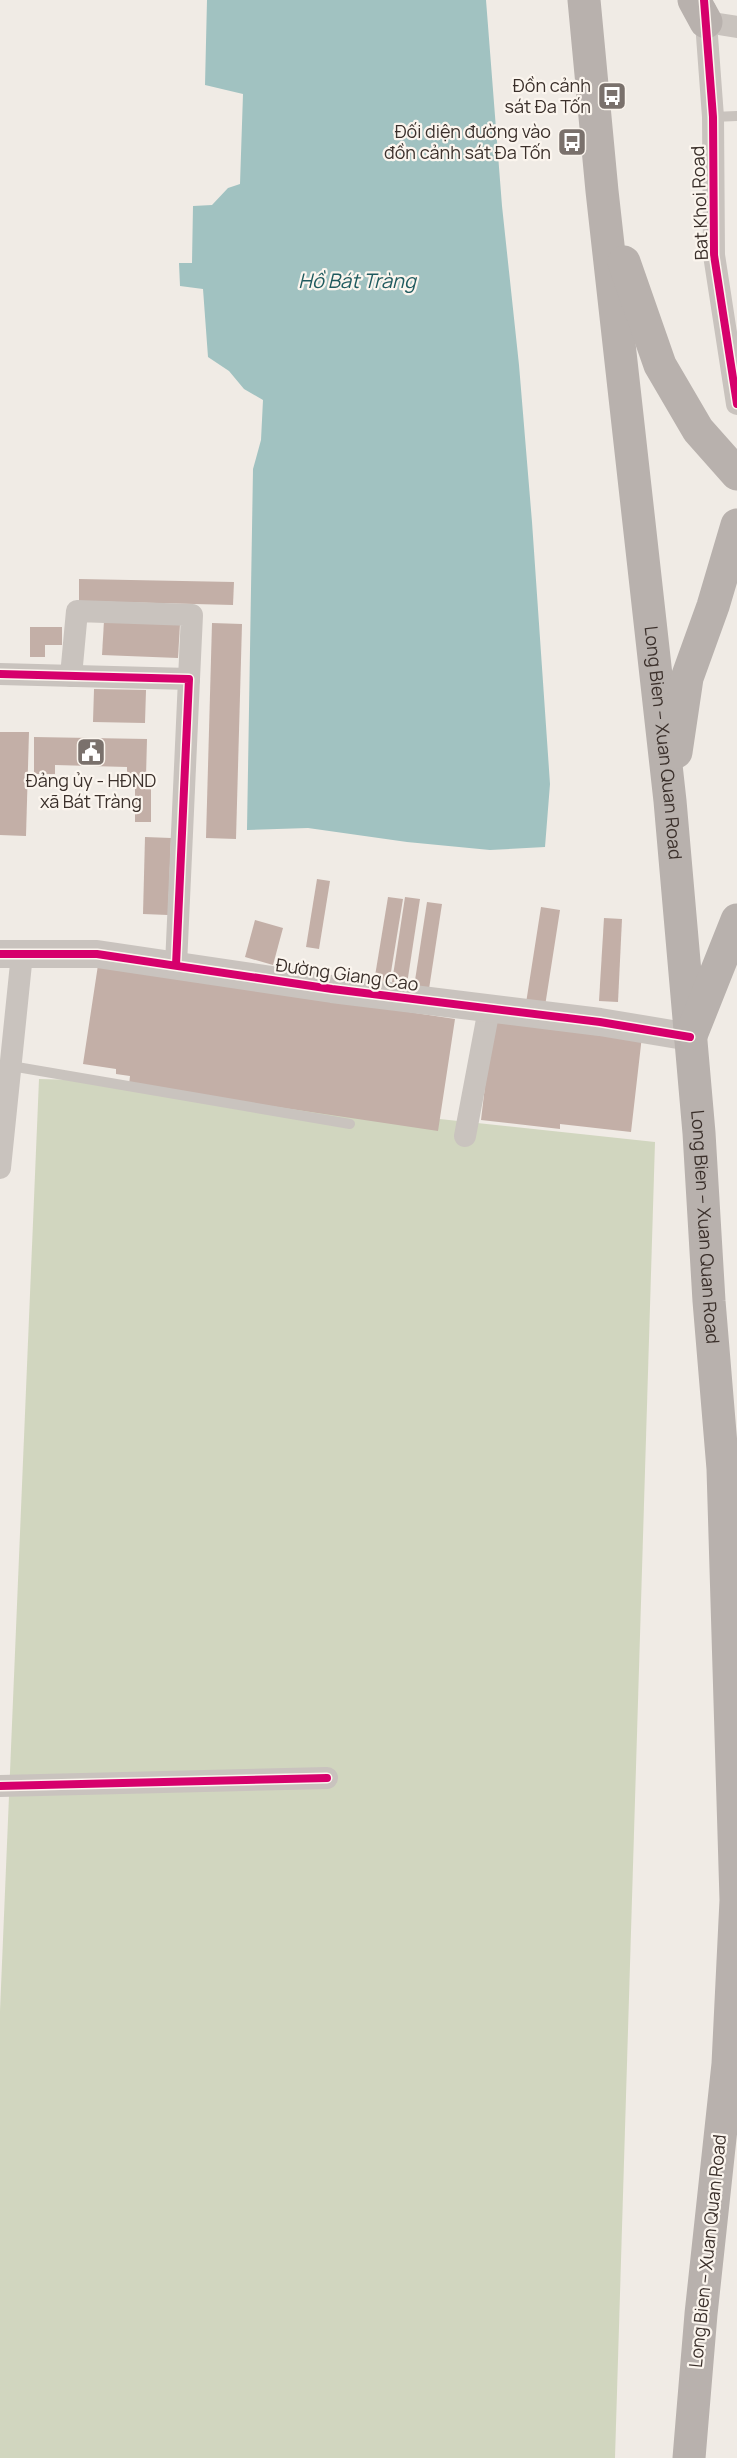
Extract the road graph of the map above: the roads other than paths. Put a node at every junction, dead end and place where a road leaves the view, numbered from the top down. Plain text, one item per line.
1 (584, 0) edge
2 (710, 12) edge
3 (737, 116) edge
4 (713, 117) junction
5 (602, 191) junction
6 (737, 404) edge
7 (737, 474) edge
8 (737, 525) edge
9 (0, 674) edge
10 (71, 676) junction
11 (189, 679) junction
12 (669, 801) junction
13 (737, 920) edge
14 (11, 954) edge
15 (176, 965) junction
16 (489, 1008) junction
17 (690, 1037) junction
18 (11, 1066) junction
19 (350, 1124) dead end
20 (465, 1137) dead end
21 (0, 1168) edge
22 (709, 1301) junction
23 (737, 1380) edge
24 (735, 1772) edge
25 (327, 1778) dead end
26 (0, 1786) edge
27 (689, 2458) edge

1 - 5 main road, Long Bien – Xuan Quan Road
2 - 4 street, Bat Khoi Road
3 - 4 lane
4 - 6 street, Bat Khoi Road
5 - 7 main road
5 - 12 main road, Long Bien – Xuan Quan Road
8 - 12 main road
9 - 10 street
10 - 11 street
10 - 11 street
11 - 15 street
12 - 17 main road, Long Bien – Xuan Quan Road
13 - 17 main road
14 - 15 street, Đường Giang Cao
14 - 18 street
15 - 16 street, Đường Giang Cao
16 - 17 street, Đường Giang Cao
16 - 20 street
17 - 22 main road, Long Bien – Xuan Quan Road
18 - 19 lane
18 - 21 street
22 - 23 main road
22 - 24 main road, Long Bien – Xuan Quan Road
24 - 27 main road, Long Bien – Xuan Quan Road
25 - 26 street

